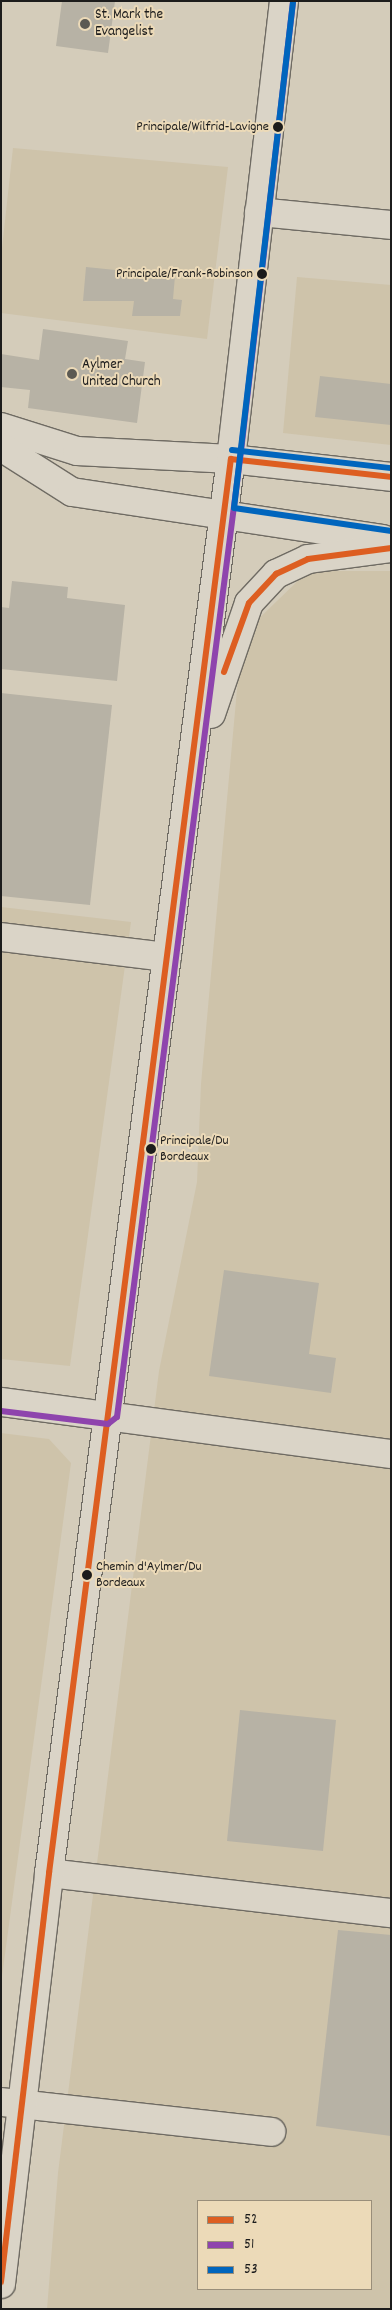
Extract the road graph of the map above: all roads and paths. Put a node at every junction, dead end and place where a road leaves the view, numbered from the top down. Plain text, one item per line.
1 (284, 1) edge
2 (259, 212) junction
3 (391, 225) edge
4 (1, 427) edge
5 (1, 447) edge
6 (231, 459) junction
7 (391, 477) edge
8 (224, 515) junction
9 (391, 540) edge
10 (391, 548) edge
11 (189, 784) junction
12 (1, 937) edge
13 (167, 957) junction
14 (1, 1402) edge
15 (108, 1415) junction
16 (391, 1454) edge
17 (49, 1873) junction
18 (391, 1913) edge
19 (11, 2104) edge
20 (271, 2132) dead end
21 (1, 2284) edge

1 - 2 main road
2 - 3 main road
2 - 6 main road
4 - 6 main road
5 - 8 main road
6 - 7 main road
6 - 8 main road
8 - 9 main road
8 - 11 main road
10 - 11 main road
11 - 13 main road
12 - 13 main road
13 - 15 main road
14 - 15 main road
15 - 16 main road
15 - 17 main road
17 - 18 main road
17 - 19 main road
19 - 20 main road
19 - 21 main road

